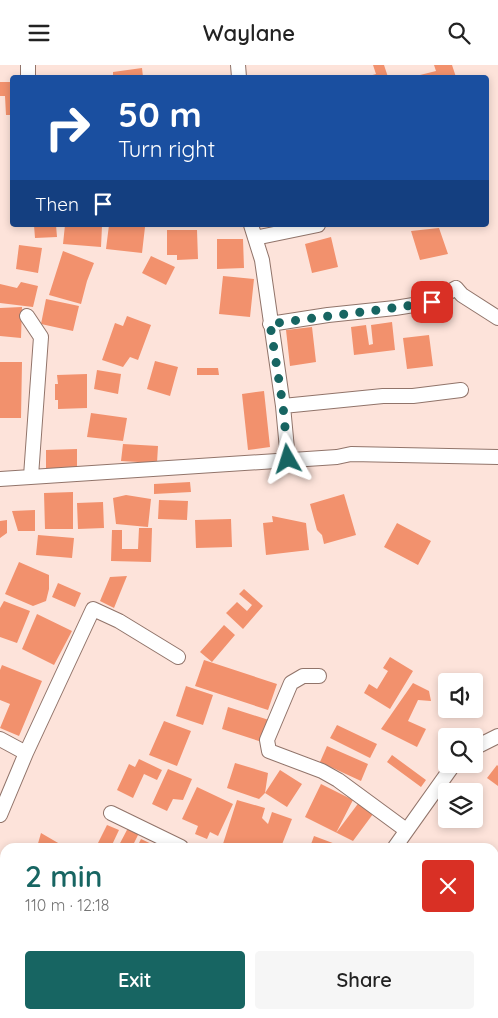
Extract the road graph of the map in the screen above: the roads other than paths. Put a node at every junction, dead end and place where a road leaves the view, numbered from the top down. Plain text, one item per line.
1 (296, 227) edge
2 (253, 231) edge
3 (27, 316) dead end
4 (498, 318) edge
5 (270, 324) junction
6 (461, 390) dead end
7 (283, 406) junction
8 (498, 457) edge
9 (288, 459) junction
10 (31, 476) junction
11 (0, 479) edge
12 (178, 657) dead end
13 (319, 675) dead end
14 (0, 739) edge
15 (26, 753) junction
16 (447, 773) edge
17 (111, 813) dead end
18 (0, 815) edge
19 (406, 830) junction
20 (173, 843) edge
21 (397, 843) edge

1 - 2 street
2 - 5 street
3 - 10 street
4 - 5 street
5 - 7 street
6 - 7 street
7 - 9 street
8 - 9 street
9 - 10 street
10 - 11 street
12 - 15 street
13 - 19 street
14 - 15 street
15 - 18 street
16 - 19 street
17 - 20 street
19 - 21 street

